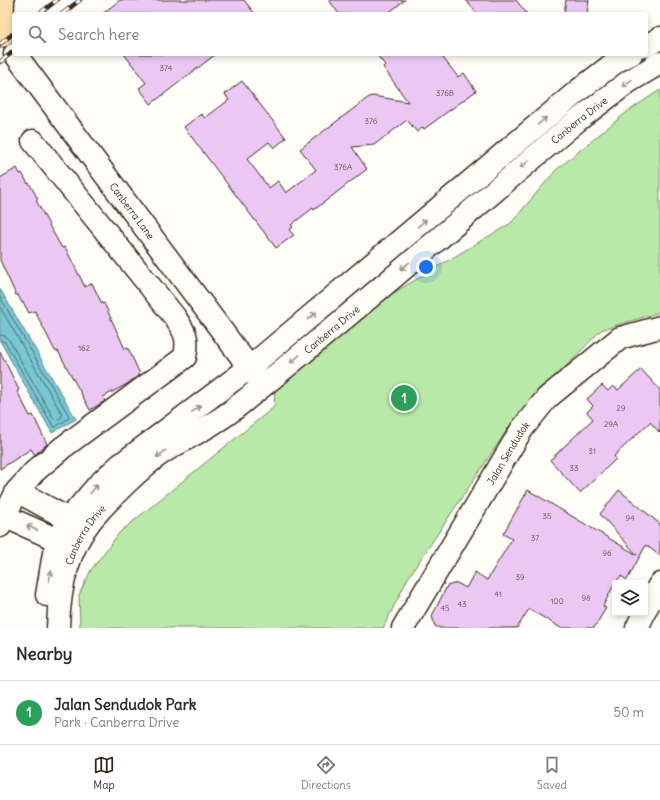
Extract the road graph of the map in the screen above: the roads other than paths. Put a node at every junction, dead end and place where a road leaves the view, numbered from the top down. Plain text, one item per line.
1 (3, 0) edge
2 (660, 38) edge
3 (6, 42) edge
4 (648, 45) edge
5 (12, 50) edge
6 (16, 56) edge
7 (627, 56) edge
8 (660, 63) edge
9 (33, 141) dead end
10 (660, 327) edge
11 (249, 368) junction
12 (263, 385) junction
13 (17, 491) junction
14 (2, 521) edge
15 (78, 524) junction
16 (67, 544) junction
17 (660, 584) edge
18 (648, 605) edge
19 (643, 616) edge
20 (45, 628) edge
21 (58, 628) edge
22 (403, 628) edge
23 (637, 628) edge

1 - 3 main road
2 - 4 street
3 - 5 street, Canberra Lane
6 - 11 street, Canberra Lane
11 -> 7 street, Canberra Drive
8 -> 12 street, Canberra Drive
9 - 13 street
10 - 22 street, Jalan Sendudok
11 - 12 street, Canberra Lane
15 -> 11 street, Canberra Drive
12 -> 15 street, Canberra Drive
13 - 14 street
13 - 15 street
16 -> 14 street
15 - 16 street, Canberra Drive
20 -> 16 street, Canberra Drive
16 - 21 street, Canberra Drive
17 - 18 street
19 - 23 street

